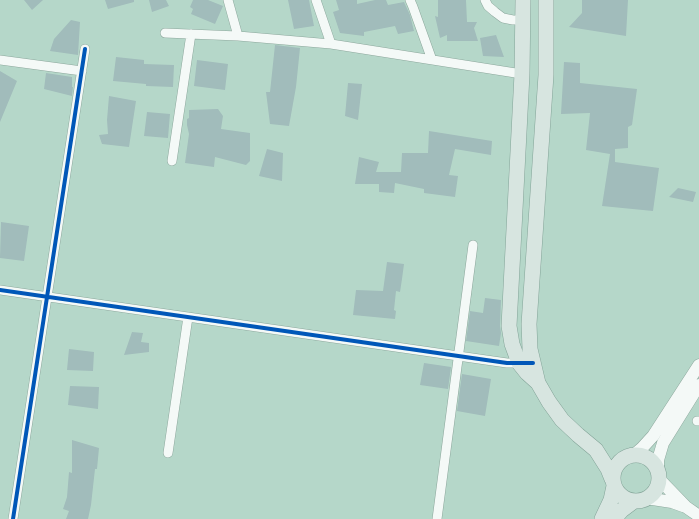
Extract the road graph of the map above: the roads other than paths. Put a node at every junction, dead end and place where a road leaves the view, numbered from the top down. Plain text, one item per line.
1 (228, 0) edge
2 (316, 0) edge
3 (410, 0) edge
4 (485, 0) edge
5 (523, 0) edge
6 (546, 0) edge
7 (523, 20) junction
8 (165, 33) dead end
9 (191, 34) junction
10 (238, 36) junction
11 (332, 44) junction
12 (85, 49) dead end
13 (0, 60) edge
14 (432, 60) junction
15 (82, 71) junction
16 (522, 74) junction
17 (172, 161) dead end
18 (473, 246) dead end
19 (0, 290) edge
20 (47, 296) junction
21 (188, 317) junction
22 (459, 356) junction
23 (526, 363) junction
24 (699, 366) edge
25 (699, 385) edge
26 (596, 450) junction
27 (168, 453) dead end
28 (630, 456) junction
29 (658, 475) junction
30 (613, 482) junction
31 (640, 500) junction
32 (686, 507) junction
33 (699, 516) edge
34 (13, 519) edge
35 (437, 519) edge
36 (602, 519) edge
37 (614, 519) edge

1 - 10 street
2 - 11 street
3 - 14 street
4 - 7 street
5 - 7 main road
6 - 23 main road
7 - 16 main road
8 - 9 street
9 - 10 street
9 - 17 street
10 - 11 street
11 - 14 street
12 - 15 street
13 - 15 street
14 - 16 street
15 - 20 street
16 - 23 main road
18 - 22 street
19 - 20 street
20 - 21 street
20 - 34 street
21 - 22 street
21 - 27 street
22 - 23 street
22 - 35 street
23 - 26 main road
24 - 28 street
25 - 29 street
26 - 28 main road
26 - 30 main road
28 - 29 main road
28 - 30 main road
29 - 31 main road
29 - 32 street
30 - 31 main road
30 - 36 main road
31 - 32 street
31 - 37 main road
32 - 33 street

